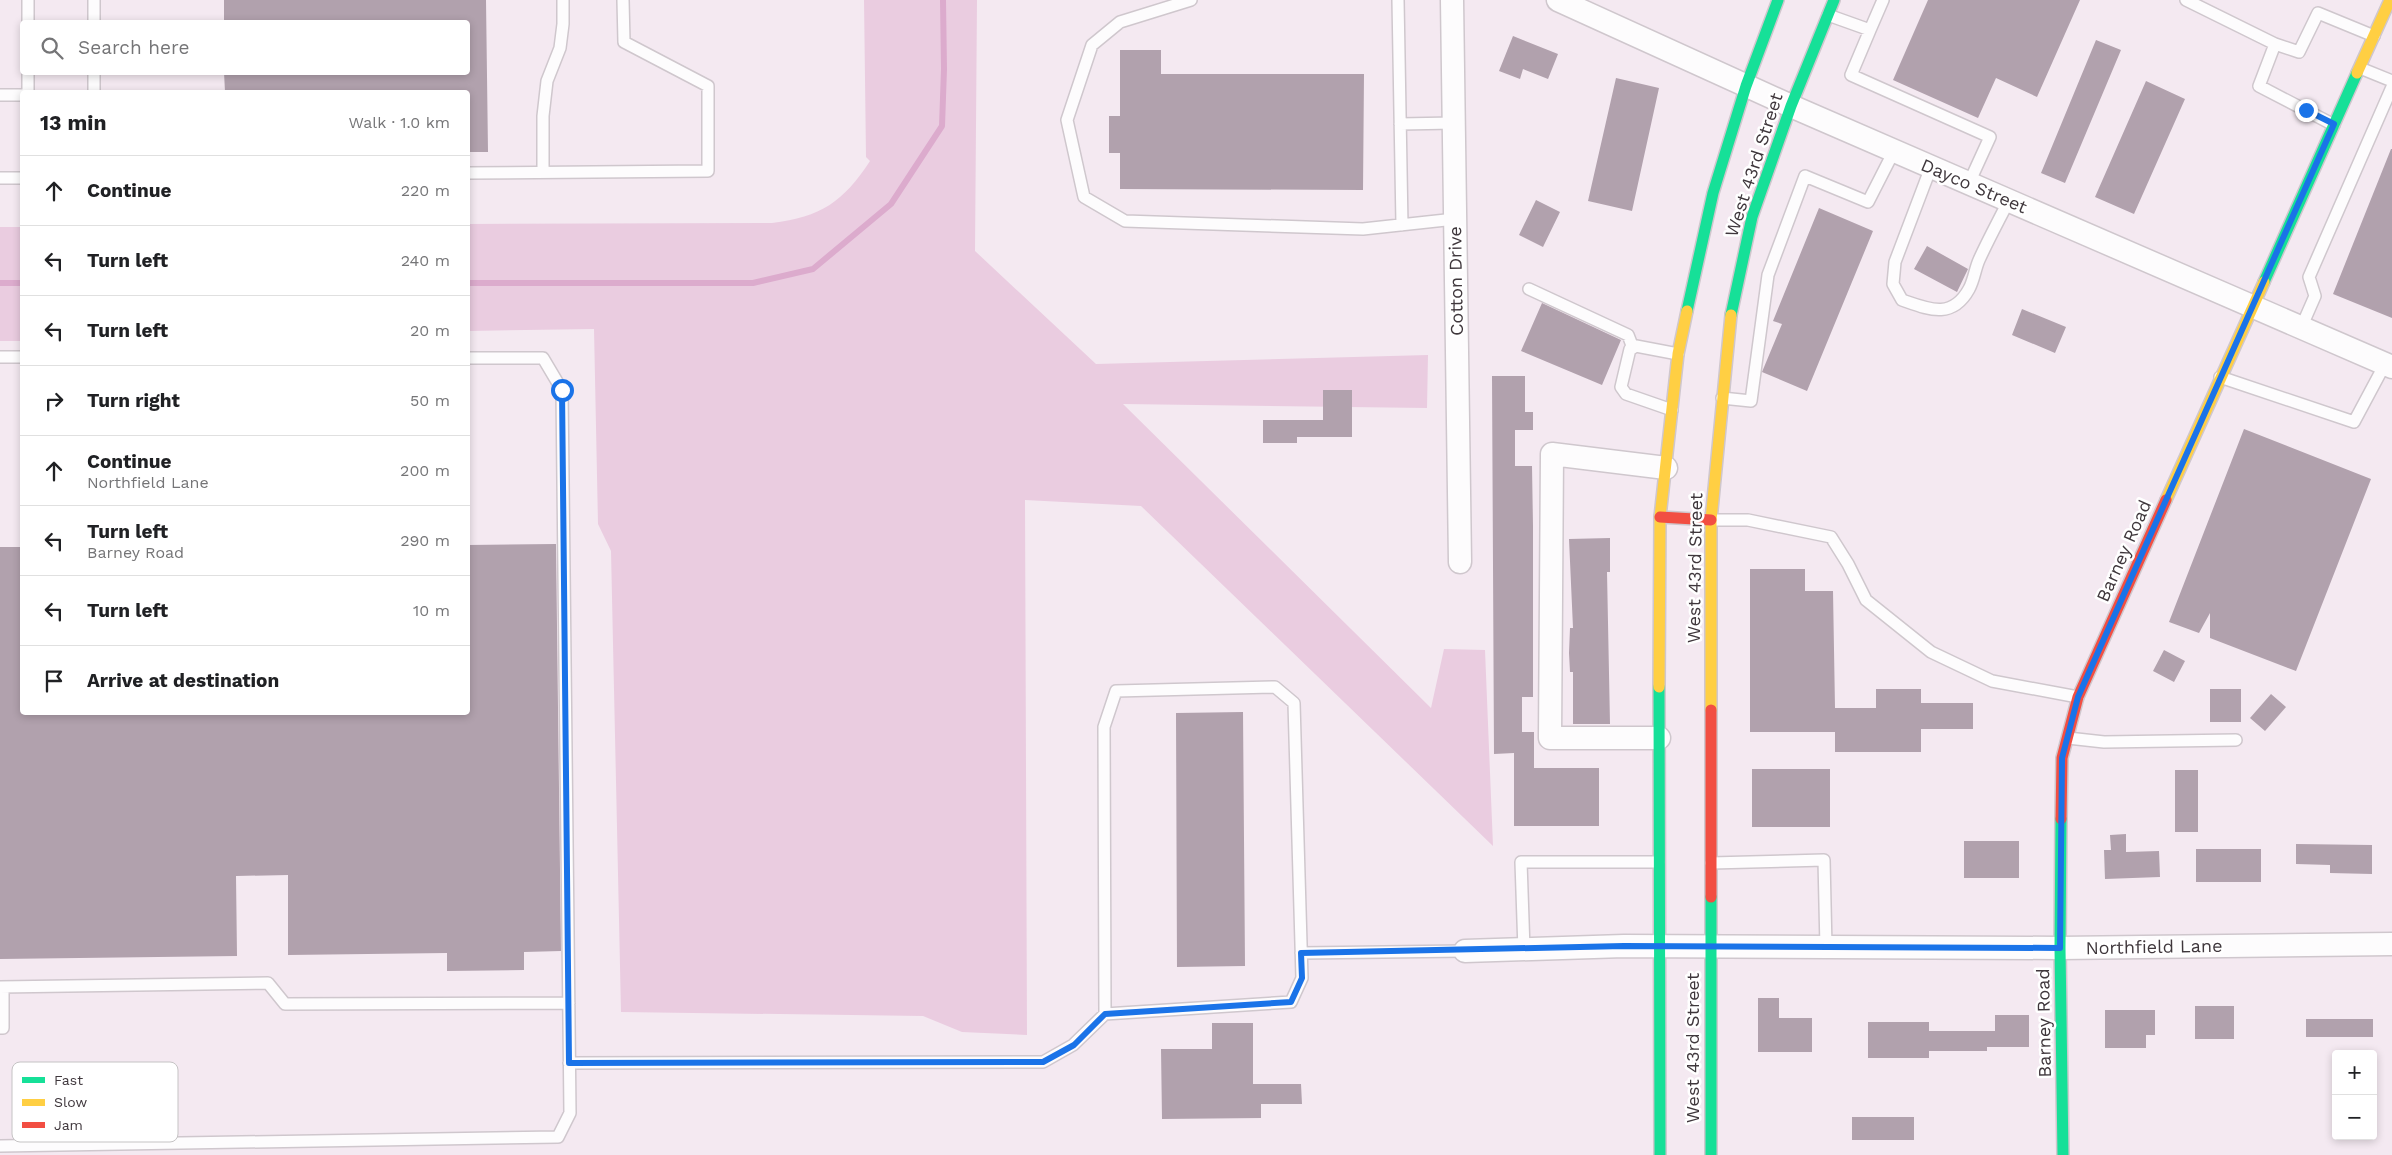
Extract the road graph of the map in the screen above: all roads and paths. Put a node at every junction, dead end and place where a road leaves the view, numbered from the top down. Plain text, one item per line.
1 (28, 0) edge
2 (94, 0) edge
3 (563, 0) edge
4 (623, 0) edge
5 (1191, 0) edge
6 (1398, 0) edge
7 (1452, 0) edge
8 (1558, 0) edge
9 (1778, 0) edge
10 (1834, 0) edge
11 (1883, 0) edge
12 (2186, 0) edge
13 (2390, 0) edge
14 (1828, 15) junction
15 (28, 20) edge
16 (94, 20) edge
17 (1870, 30) junction
18 (2374, 36) junction
19 (2275, 44) junction
20 (2360, 68) junction
21 (28, 75) edge
22 (94, 75) edge
23 (2392, 82) edge
24 (1746, 86) junction
25 (2392, 87) edge
26 (28, 90) edge
27 (94, 90) edge
28 (0, 95) edge
29 (20, 95) edge
30 (1791, 106) junction
31 (1454, 123) junction
32 (1400, 124) junction
33 (2334, 124) junction
34 (1894, 151) junction
35 (1931, 167) junction
36 (543, 172) junction
37 (470, 173) edge
38 (0, 178) edge
39 (20, 178) edge
40 (1969, 183) junction
41 (2009, 200) junction
42 (1455, 220) junction
43 (1402, 225) junction
44 (1529, 289) dead end
45 (2252, 306) junction
46 (2301, 328) junction
47 (1633, 348) junction
48 (1678, 354) junction
49 (0, 357) edge
50 (20, 357) edge
51 (470, 358) edge
52 (2389, 365) edge
53 (2220, 377) junction
54 (1722, 398) junction
55 (1672, 410) junction
56 (1666, 468) junction
57 (1660, 517) junction
58 (1711, 520) junction
59 (1460, 562) dead end
60 (2078, 697) junction
61 (1659, 738) junction
62 (2068, 738) junction
63 (2236, 740) dead end
64 (1658, 862) junction
65 (1711, 863) junction
66 (2392, 944) edge
67 (1658, 947) junction
68 (1711, 948) junction
69 (1826, 948) junction
70 (2060, 948) junction
71 (1524, 950) junction
72 (1465, 951) joint
73 (1301, 953) junction
74 (1, 987) edge
75 (569, 1003) junction
76 (1105, 1014) junction
77 (0, 1028) edge
78 (569, 1063) junction
79 (0, 1146) edge
80 (1660, 1155) edge
81 (1711, 1155) edge
82 (2063, 1155) edge

1 - 15 lane
2 - 16 lane
3 - 36 lane
4 - 36 lane
5 - 43 lane
6 - 32 lane
7 - 31 street, Cotton Drive
8 - 24 street, Dayco Street
9 - 24 main road, West 43rd Street
10 - 14 main road, West 43rd Street
11 - 17 lane
12 - 19 lane
13 - 18 main road, Barney Road
14 - 17 lane
14 - 30 main road, West 43rd Street
17 - 40 lane
18 - 19 lane
18 - 20 main road, Barney Road
19 - 33 lane
20 - 23 lane
20 - 33 main road, Barney Road
21 - 26 lane
22 - 27 lane
24 - 30 street, Dayco Street
24 - 48 main road, West 43rd Street
25 - 46 lane
28 - 29 lane
30 - 34 street, Dayco Street
30 - 54 main road, West 43rd Street
31 - 32 lane
31 - 42 street, Cotton Drive
32 - 43 lane
33 - 45 main road, Barney Road
34 - 35 street, Dayco Street
34 - 54 lane
35 - 40 street, Dayco Street
35 - 41 lane
36 - 37 lane
38 - 39 lane
40 - 41 street, Dayco Street
41 - 45 street, Dayco Street
42 - 43 lane
42 - 59 street, Cotton Drive
44 - 47 lane
45 - 46 street, Dayco Street
45 - 53 main road, Barney Road
46 - 52 street, Dayco Street
47 - 48 lane
47 - 55 lane
48 - 55 main road, West 43rd Street
49 - 50 lane
51 - 75 lane
52 - 53 lane
53 - 60 main road, Barney Road
54 - 58 main road, West 43rd Street
55 - 56 main road, West 43rd Street
56 - 57 main road, West 43rd Street
56 - 61 street
57 - 58 main road
57 - 61 main road, West 43rd Street
58 - 60 lane
58 - 65 main road, West 43rd Street
60 - 62 main road, Barney Road
61 - 64 main road, West 43rd Street
62 - 63 lane
62 - 70 main road, Barney Road
64 - 67 main road, West 43rd Street
64 - 71 lane
65 - 68 main road, West 43rd Street
65 - 69 lane
66 - 70 street, Northfield Lane
67 - 68 street, Northfield Lane
67 - 71 street, Northfield Lane
67 - 80 main road, West 43rd Street
68 - 69 street, Northfield Lane
68 - 81 main road, West 43rd Street
69 - 70 street, Northfield Lane
70 - 82 main road, Barney Road
71 - 72 street, Northfield Lane
72 - 73 lane
73 - 76 lane
73 - 76 lane
74 - 75 lane
74 - 77 lane
75 - 78 lane
76 - 78 lane
78 - 79 lane

